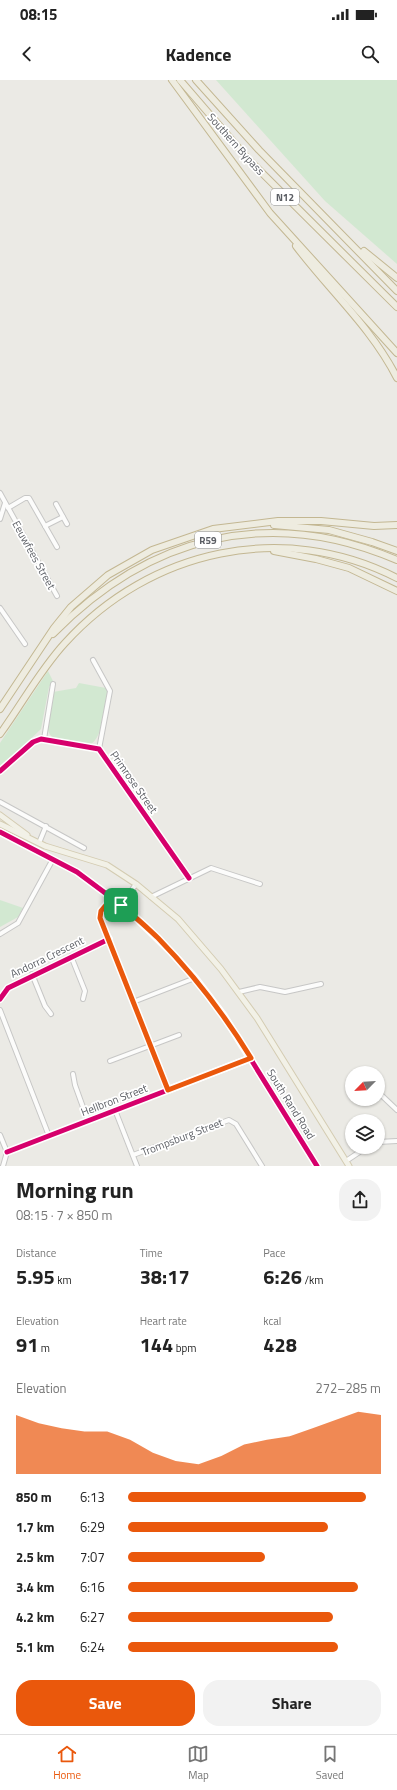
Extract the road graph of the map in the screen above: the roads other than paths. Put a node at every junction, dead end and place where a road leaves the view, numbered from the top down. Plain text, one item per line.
1 (172, 80) edge
2 (180, 80) edge
3 (196, 80) edge
4 (342, 234) junction
5 (290, 235) junction
6 (397, 278) edge
7 (397, 291) edge
8 (397, 307) edge
9 (397, 353) edge
10 (397, 378) edge
11 (0, 493) edge
12 (5, 502) junction
13 (56, 504) dead end
14 (8, 508) junction
15 (11, 514) junction
16 (63, 517) junction
17 (0, 518) edge
18 (67, 524) dead end
19 (264, 524) junction
20 (397, 525) edge
21 (45, 526) junction
22 (57, 547) dead end
23 (270, 550) junction
24 (397, 551) edge
25 (397, 560) edge
26 (397, 578) edge
27 (397, 591) edge
28 (57, 596) dead end
29 (0, 608) edge
30 (46, 640) junction
31 (25, 644) dead end
32 (93, 660) dead end
33 (53, 684) dead end
34 (0, 708) edge
35 (0, 734) edge
36 (44, 739) junction
37 (99, 749) junction
38 (0, 771) edge
39 (0, 802) edge
40 (0, 815) edge
41 (0, 824) edge
42 (46, 826) junction
43 (0, 832) edge
44 (33, 840) junction
45 (39, 843) junction
46 (84, 848) dead end
47 (54, 859) junction
48 (189, 878) junction
49 (136, 884) junction
50 (260, 884) dead end
51 (151, 897) junction
52 (111, 899) junction
53 (121, 905) junction
54 (0, 934) edge
55 (108, 939) junction
56 (71, 956) junction
57 (32, 974) junction
58 (195, 978) junction
59 (321, 984) dead end
60 (239, 992) junction
61 (0, 999) edge
62 (83, 999) dead end
63 (133, 1002) junction
64 (0, 1010) edge
65 (51, 1014) dead end
66 (179, 1035) dead end
67 (150, 1046) junction
68 (251, 1058) junction
69 (110, 1061) dead end
70 (73, 1074) dead end
71 (168, 1090) junction
72 (385, 1099) edge
73 (115, 1110) junction
74 (397, 1110) edge
75 (88, 1121) junction
76 (0, 1135) edge
77 (49, 1136) junction
78 (397, 1141) edge
79 (385, 1142) edge
80 (7, 1152) junction
81 (356, 1154) edge
82 (133, 1155) junction
83 (346, 1161) junction
84 (3, 1166) edge
85 (137, 1166) edge
86 (262, 1166) edge
87 (317, 1166) edge
88 (349, 1166) edge

1 - 5 highway
2 - 8 highway, Southern Bypass / N12
3 - 4 highway, Southern Bypass / N12
4 - 6 highway
4 - 7 highway, Southern Bypass / N12
5 - 9 highway
5 - 10 highway
11 - 12 street, Eeuwfees Street
12 - 14 street, Eeuwfees Street
12 - 17 street
13 - 16 street
14 - 15 street, Eeuwfees Street
14 - 21 street
15 - 17 street
15 - 28 street, Eeuwfees Street
16 - 18 street
16 - 21 street
19 - 20 highway
19 - 24 highway
19 - 30 highway
21 - 22 street
23 - 26 highway, R59
23 - 27 highway
23 - 35 highway, R59
25 - 30 highway, R59
29 - 31 street
30 - 34 highway, R59
32 - 37 street, Primrose Street
33 - 36 street
36 - 37 street, Primrose Street
36 - 38 street, Primrose Street
37 - 48 street, Primrose Street
39 - 42 street
40 - 44 main road, South Rand Road
41 - 44 main road, South Rand Road
42 - 45 street
42 - 46 street
43 - 47 street, South Rand Road
44 - 45 main road, South Rand Road
45 - 49 main road, South Rand Road
47 - 52 street, South Rand Road
47 - 54 street
48 - 50 street
48 - 51 street
49 - 51 main road, South Rand Road
49 - 53 street
51 - 60 main road, South Rand Road
52 - 53 street, South Rand Road
52 - 55 street
53 - 58 street, South Rand Road
55 - 56 street, Andorra Crescent
55 - 63 street
56 - 57 street, Andorra Crescent
56 - 62 street
57 - 61 street, Andorra Crescent
57 - 65 street
58 - 63 street
58 - 68 street, South Rand Road
59 - 60 street
60 - 83 main road, South Rand Road
63 - 67 street
64 - 77 street
66 - 67 street
67 - 69 street
67 - 71 street
68 - 71 street, Hellbron Street
68 - 87 street, South Rand Road
70 - 75 street
71 - 73 street, Hellbron Street
72 - 74 street
73 - 75 street, Hellbron Street
73 - 82 street
75 - 77 street, Hellbron Street
76 - 80 street
77 - 80 street, Hellbron Street
78 - 79 street
80 - 84 street
81 - 83 street
82 - 85 street
82 - 86 street, Trompsburg Street
83 - 88 main road, South Rand Road

